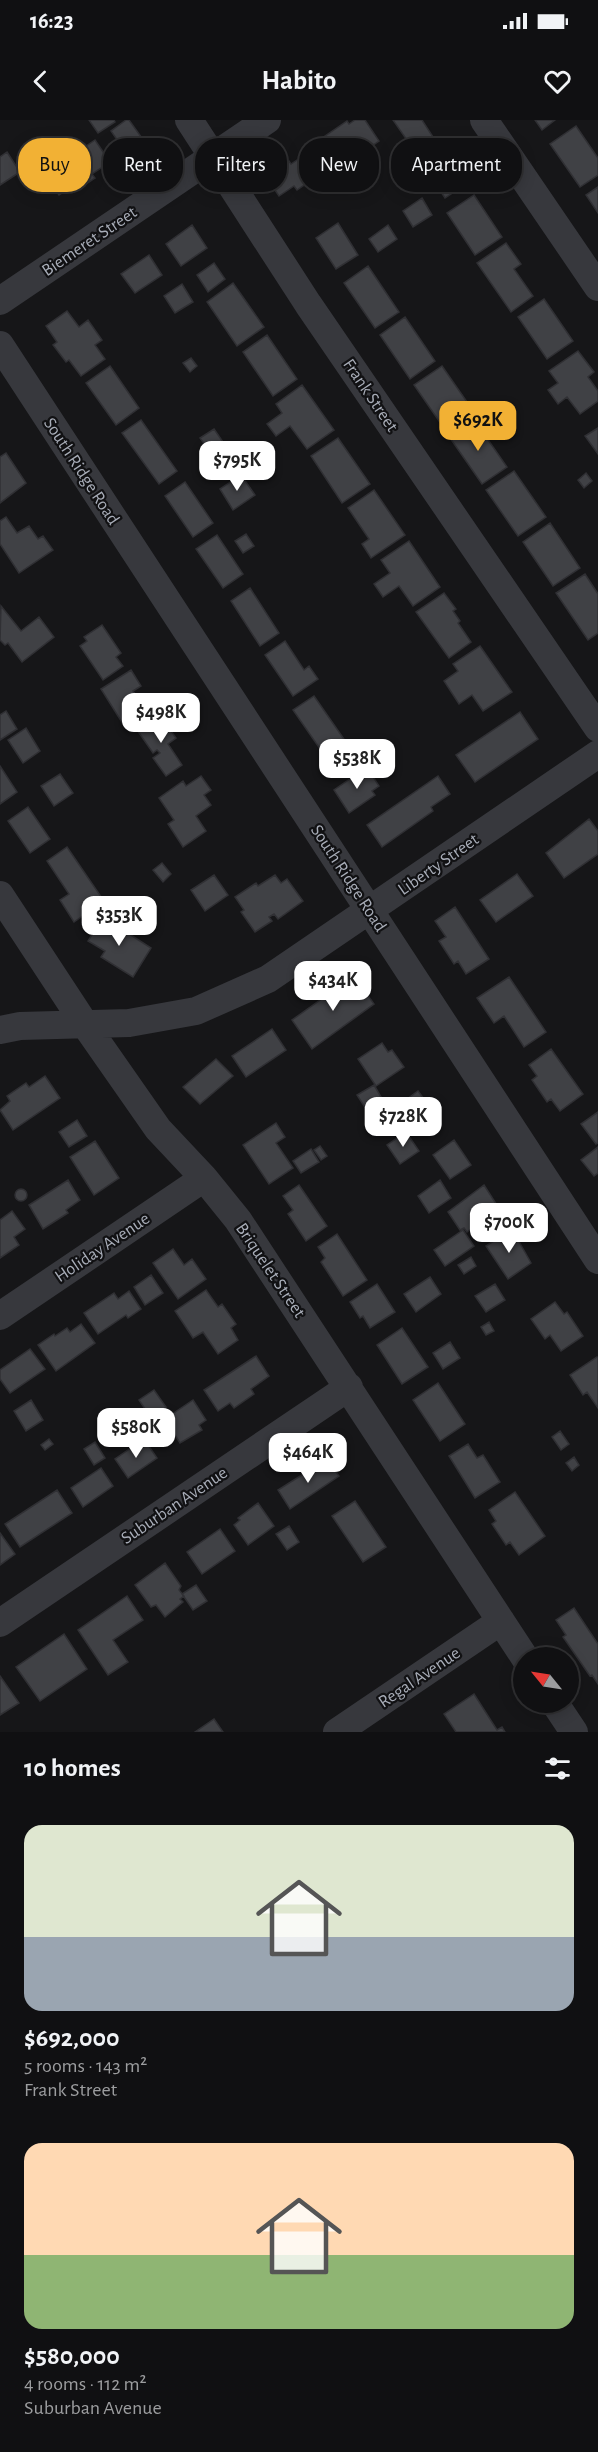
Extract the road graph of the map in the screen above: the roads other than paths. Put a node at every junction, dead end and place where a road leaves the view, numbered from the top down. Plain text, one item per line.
1 (189, 120) edge
2 (267, 120) edge
3 (484, 120) edge
4 (201, 138) edge
5 (241, 138) edge
6 (195, 169) edge
7 (236, 192) edge
8 (598, 286) edge
9 (0, 301) edge
10 (0, 345) edge
11 (598, 728) edge
12 (598, 754) edge
13 (0, 895) edge
14 (370, 911) junction
15 (84, 1023) junction
16 (0, 1030) edge
17 (204, 1178) junction
18 (598, 1260) edge
19 (0, 1316) edge
20 (349, 1387) junction
21 (501, 1621) junction
22 (0, 1623) edge
23 (518, 1647) edge
24 (561, 1713) edge
25 (337, 1732) edge
26 (574, 1732) edge

1 - 4 street, Frank Street
2 - 5 street, Biemeret Street
3 - 8 street
6 - 9 street, Biemeret Street
7 - 11 street, Frank Street
10 - 14 street, South Ridge Road
12 - 14 street, Liberty Street
13 - 15 street, Briquelet Street
14 - 15 street, Liberty Street
14 - 18 street, South Ridge Road
15 - 16 street, Liberty Street
15 - 17 street, Briquelet Street
17 - 19 street, Holiday Avenue
17 - 20 street, Briquelet Street
20 - 21 street, Briquelet Street
20 - 22 street, Suburban Avenue
21 - 23 street, Briquelet Street
21 - 25 street, Regal Avenue
24 - 26 street

